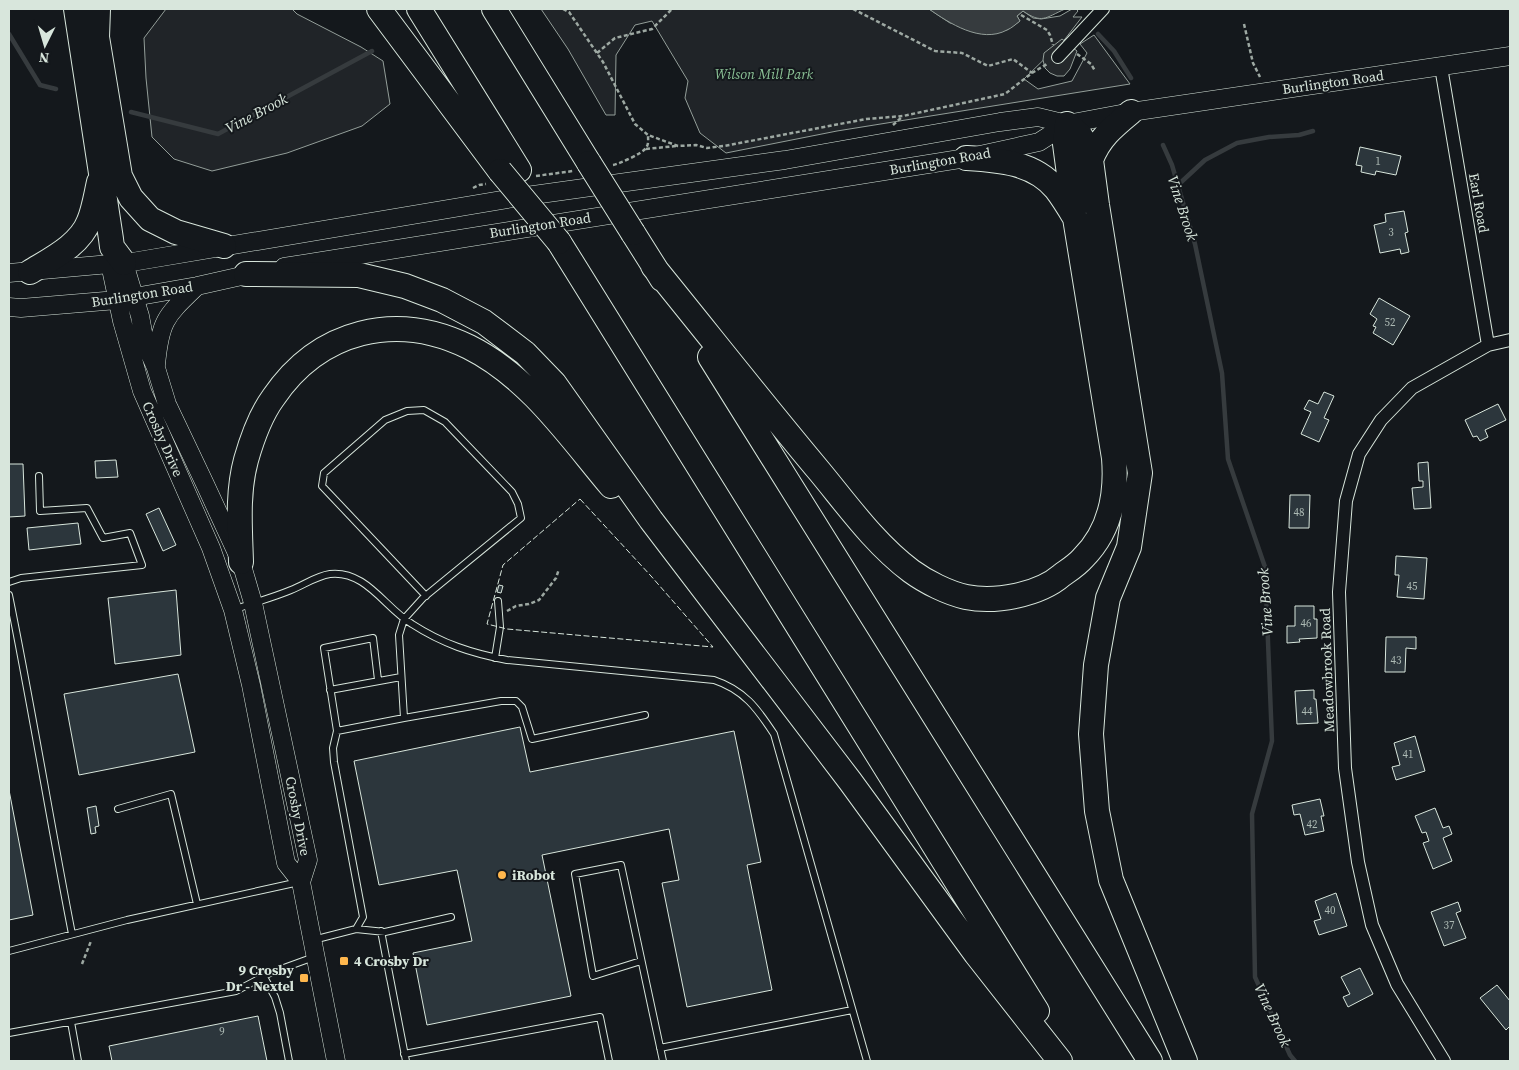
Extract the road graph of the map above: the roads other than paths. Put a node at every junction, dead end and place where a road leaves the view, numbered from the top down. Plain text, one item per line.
1 (76, 9) edge
2 (98, 9) edge
3 (379, 9) edge
4 (419, 9) edge
5 (494, 9) edge
6 (1103, 9) edge
7 (1510, 56) edge
8 (1058, 57) road end
9 (1441, 67) junction
10 (1131, 112) junction
11 (1067, 124) junction
12 (966, 158) junction
13 (1092, 160) junction
14 (102, 171) junction
15 (518, 173) junction
16 (1075, 218) junction
17 (224, 246) junction
18 (116, 258) junction
19 (654, 266) junction
20 (19, 272) edge
21 (246, 274) junction
22 (197, 286) junction
23 (126, 299) junction
24 (9, 307) edge
25 (1510, 340) edge
26 (1488, 344) junction
27 (156, 368) junction
28 (39, 476) dead end
29 (650, 520) junction
30 (241, 562) junction
31 (9, 582) edge
32 (9, 595) edge
33 (426, 596) junction
34 (498, 601) dead end
35 (253, 603) junction
36 (233, 610) junction
37 (404, 618) junction
38 (495, 658) junction
39 (401, 677) junction
40 (378, 680) junction
41 (330, 690) junction
42 (644, 715) dead end
43 (404, 718) junction
44 (337, 731) junction
45 (118, 809) dead end
46 (301, 882) junction
47 (197, 904) junction
48 (451, 917) dead end
49 (356, 929) junction
50 (381, 932) junction
51 (72, 934) junction
52 (314, 948) junction
53 (9, 951) edge
54 (641, 961) junction
55 (264, 977) junction
56 (852, 1010) junction
57 (71, 1022) junction
58 (9, 1034) edge
59 (660, 1048) junction
60 (405, 1058) edge
61 (78, 1061) edge
62 (289, 1061) edge
63 (336, 1061) edge
64 (609, 1061) edge
65 (663, 1061) edge
66 (867, 1061) edge
67 (1060, 1061) edge
68 (1068, 1061) edge
69 (1150, 1061) edge
70 (1185, 1061) edge
71 (1444, 1061) edge

1 - 14 highway
2 - 17 highway
3 - 15 highway
4 - 15 highway
5 - 19 highway, bridge
6 - 8 street
7 - 9 main road, Burlington Road
9 - 10 main road, Burlington Road
9 - 26 street, Earl Road
10 - 11 main road, Burlington Road
10 - 13 highway
11 - 12 main road, Burlington Road
11 - 13 highway
11 - 16 highway
11 - 17 main road, Burlington Road
12 - 16 highway
12 - 21 main road, Burlington Road
13 - 70 highway
14 - 18 highway
14 - 20 highway
15 - 68 highway, bridge
16 - 19 highway
17 - 18 main road, Burlington Road
18 - 20 main road, Burlington Road
18 - 23 main road, Crosby Drive
19 - 69 highway
21 - 22 main road, Burlington Road
21 - 29 highway
22 - 23 main road, Burlington Road
22 - 27 main road
23 - 24 main road, Burlington Road
23 - 27 main road, Crosby Drive
23 - 36 main road, Crosby Drive
25 - 26 street, Meadowbrook Road
26 - 71 street, Meadowbrook Road
27 - 30 main road, Crosby Drive
28 - 31 lane
29 - 30 highway
29 - 67 highway
30 - 35 main road, Crosby Drive
32 - 51 lane
33 - 33 lane
33 - 37 lane
34 - 38 lane
35 - 36 lane
35 - 37 lane
35 - 46 main road, Crosby Drive
36 - 46 main road, Crosby Drive
37 - 38 lane
37 - 39 lane
38 - 56 lane
39 - 40 lane
39 - 43 lane
40 - 41 lane
40 - 41 lane
41 - 44 lane
42 - 43 lane
43 - 44 lane
44 - 49 lane
45 - 47 lane
46 - 47 lane
46 - 52 main road, Crosby Drive
47 - 51 lane
48 - 50 lane
49 - 50 lane
49 - 52 lane
50 - 60 lane
51 - 53 lane
52 - 55 lane
52 - 63 main road, Crosby Drive
54 - 54 lane
54 - 59 lane
55 - 57 lane
55 - 62 lane
56 - 59 lane
56 - 66 lane
57 - 58 lane
57 - 61 lane
59 - 65 lane
60 - 64 lane

